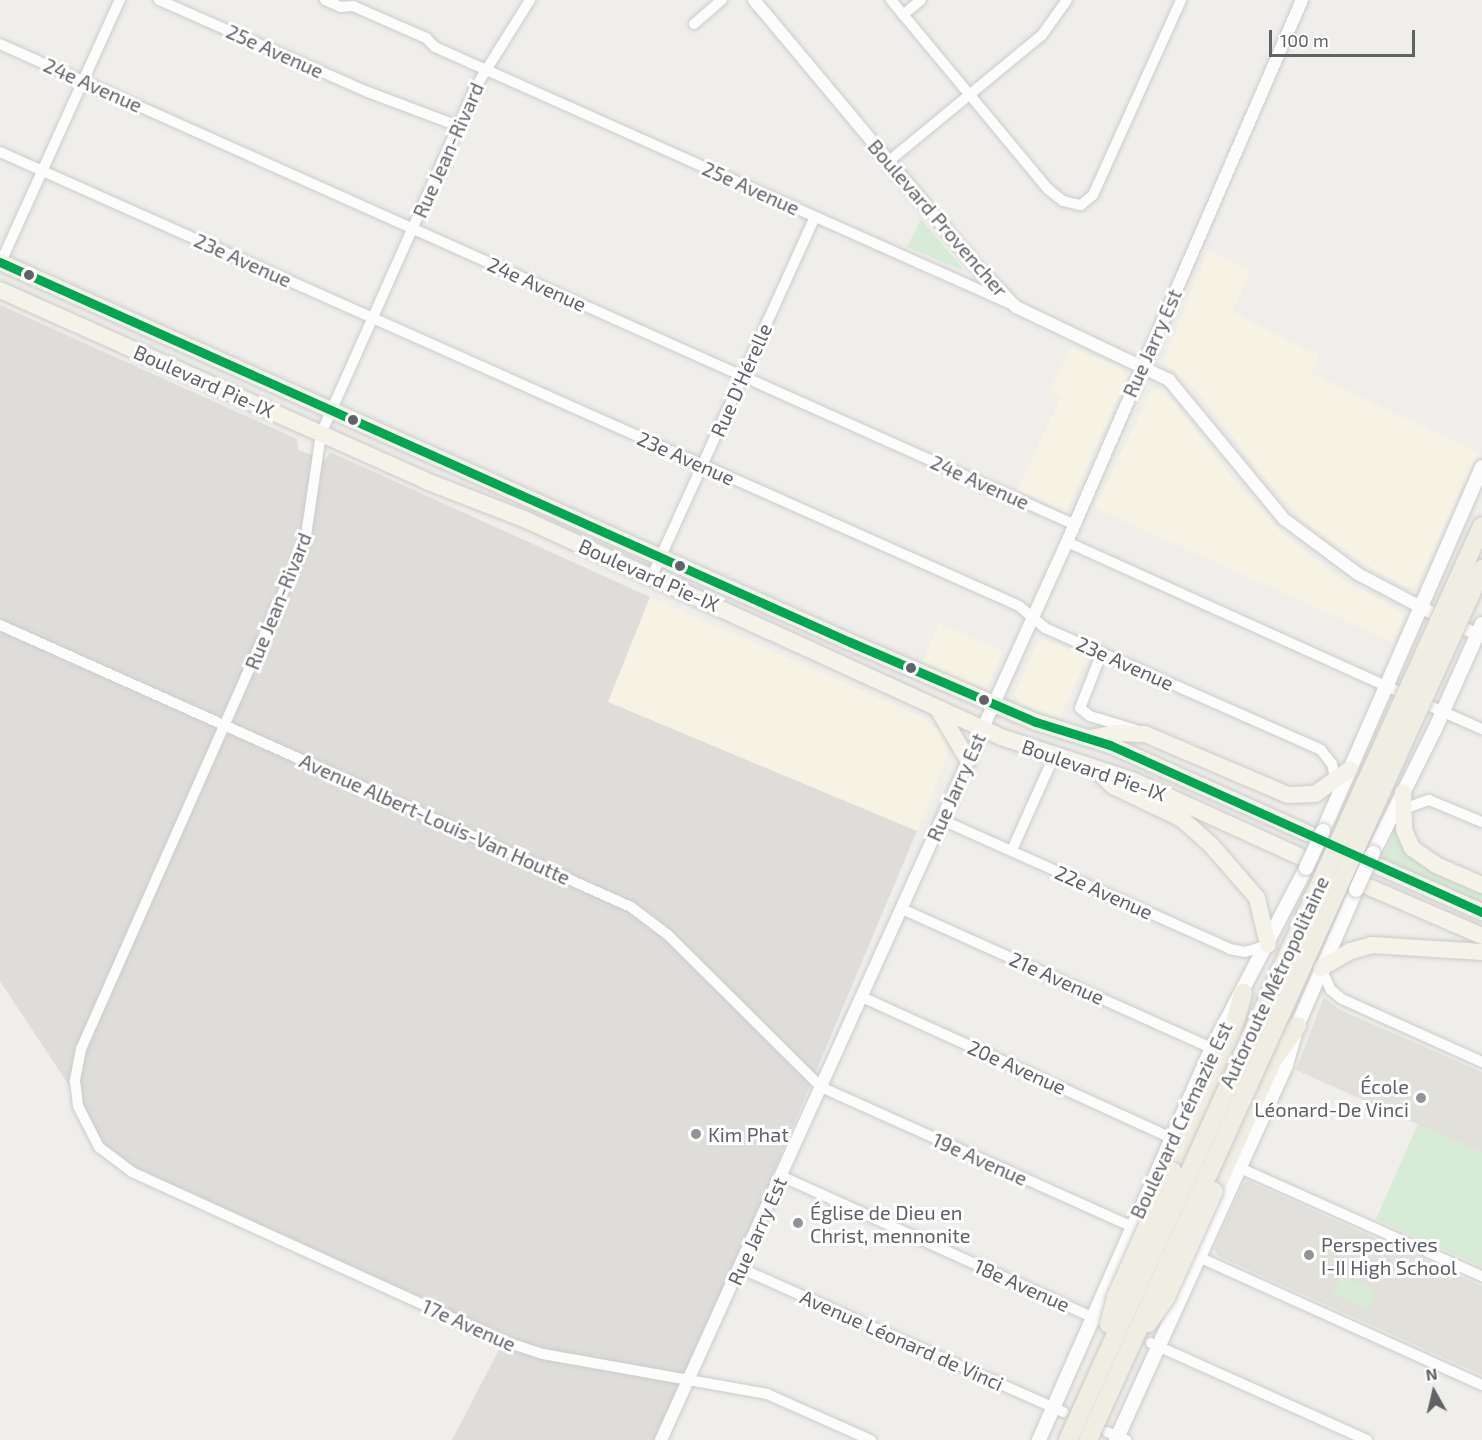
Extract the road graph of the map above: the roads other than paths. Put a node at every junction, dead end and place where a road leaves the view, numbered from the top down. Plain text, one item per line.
1 (120, 0) edge
2 (159, 0) edge
3 (325, 0) edge
4 (530, 0) edge
5 (722, 0) edge
6 (754, 0) edge
7 (891, 0) edge
8 (921, 0) edge
9 (1066, 0) edge
10 (1181, 0) edge
11 (1302, 0) edge
12 (903, 15) junction
13 (694, 24) dead end
14 (0, 44) edge
15 (486, 69) junction
16 (83, 81) junction
17 (969, 96) junction
18 (458, 126) junction
19 (0, 152) edge
20 (889, 161) junction
21 (43, 171) junction
22 (815, 217) junction
23 (413, 228) junction
24 (0, 263) edge
25 (0, 290) edge
26 (1016, 307) junction
27 (373, 318) junction
28 (1142, 366) junction
29 (743, 376) junction
30 (332, 410) junction
31 (321, 434) junction
32 (702, 466) junction
33 (1482, 468) edge
34 (1073, 524) junction
35 (1482, 526) edge
36 (1067, 543) junction
37 (660, 557) junction
38 (1482, 569) edge
39 (652, 576) junction
40 (1419, 606) junction
41 (1432, 613) dead end
42 (1032, 618) junction
43 (0, 625) edge
44 (1477, 631) edge
45 (1102, 652) junction
46 (1391, 688) junction
47 (994, 705) junction
48 (1430, 706) dead end
49 (938, 709) junction
50 (1443, 712) junction
51 (225, 725) junction
52 (983, 728) junction
53 (1482, 729) edge
54 (1145, 734) junction
55 (1091, 738) junction
56 (1054, 756) junction
57 (968, 760) junction
58 (1095, 768) junction
59 (1350, 769) junction
60 (1335, 780) junction
61 (1338, 797) junction
62 (1399, 806) junction
63 (942, 819) junction
64 (1482, 822) edge
65 (1316, 833) junction
66 (1012, 850) junction
67 (1376, 859) junction
68 (1302, 862) junction
69 (1482, 885) edge
70 (1362, 888) junction
71 (902, 909) junction
72 (1482, 912) edge
73 (1482, 936) edge
74 (1268, 945) junction
75 (1482, 952) edge
76 (1321, 968) junction
77 (1243, 993) junction
78 (862, 998) junction
79 (1297, 1026) junction
80 (1212, 1048) junction
81 (1482, 1062) edge
82 (821, 1087) junction
83 (1172, 1137) junction
84 (94, 1140) joint
85 (1240, 1168) junction
86 (781, 1176) junction
87 (1135, 1229) junction
88 (1196, 1256) junction
89 (740, 1268) junction
90 (1482, 1276) edge
91 (1095, 1318) junction
92 (1156, 1345) junction
93 (1122, 1361) junction
94 (690, 1379) junction
95 (1092, 1383) junction
96 (1482, 1385) edge
97 (1057, 1410) junction
98 (1117, 1437) edge
99 (661, 1440) edge
100 (871, 1440) edge
101 (1039, 1440) edge
102 (1068, 1440) edge
103 (1088, 1440) edge
104 (1366, 1440) edge

1 - 16 street
2 - 18 street, 25e Avenue
3 - 15 street, 25e Avenue
4 - 15 street, Rue Jean-Rivard
5 - 13 street
6 - 20 street, Boulevard Provencher
7 - 12 street
8 - 12 street
9 - 17 street
10 - 17 street
11 - 28 street, Rue Jarry Est
12 - 17 street
14 - 16 street, 24e Avenue
15 - 18 street, Rue Jean-Rivard
15 - 22 street, 25e Avenue
16 - 21 street
16 - 23 street, 24e Avenue
17 - 20 street
18 - 23 street, Rue Jean-Rivard
19 - 21 street, 23e Avenue
20 - 26 street, Boulevard Provencher
21 - 24 street
21 - 27 street, 23e Avenue
22 - 26 street, 25e Avenue
22 - 29 street, Rue D'Hérelle
23 - 27 street, Rue Jean-Rivard
23 - 29 street, 24e Avenue
24 - 30 main road, Boulevard Pie-IX
25 - 31 main road, Boulevard Pie-IX
26 - 28 street, Boulevard Provencher
27 - 30 street, Rue Jean-Rivard
27 - 32 street, 23e Avenue
28 - 34 street, Rue Jarry Est
28 - 40 street, Boulevard Provencher
29 - 32 street, Rue D'Hérelle
29 - 34 street, 24e Avenue
30 - 31 street, Rue Jean-Rivard
30 - 37 main road, Boulevard Pie-IX
31 - 39 main road, Boulevard Pie-IX
31 - 51 street, Rue Jean-Rivard
32 - 37 street, Rue D'Hérelle
32 - 42 street, 23e Avenue
33 - 40 main road, Boulevard Crémazie Est
34 - 36 street, Rue Jarry Est
35 - 95 highway, Autoroute Métropolitaine, bridge
36 - 42 street, Rue Jarry Est
36 - 46 street
37 - 39 street, Rue D'Hérelle
37 - 47 main road, Boulevard Pie-IX
38 - 93 highway, Autoroute Métropolitaine, bridge
39 - 49 main road, Boulevard Pie-IX
40 - 41 street, Boulevard Provencher
40 - 46 main road, Boulevard Crémazie Est
42 - 45 street, 23e Avenue
42 - 47 street, Rue Jarry Est
43 - 51 street, Avenue Albert-Louis-Van Houtte
44 - 50 main road
45 - 54 street
45 - 60 street, 23e Avenue
46 - 59 main road, Boulevard Crémazie Est
47 - 52 street, Rue Jarry Est
47 - 55 main road, Boulevard Pie-IX
48 - 50 street
49 - 52 main road, Boulevard Pie-IX
49 - 57 main road
50 - 53 street
50 - 62 main road
51 - 82 street, Avenue Albert-Louis-Van Houtte
51 - 84 street, Rue Jean-Rivard
52 - 56 main road, Boulevard Pie-IX
52 - 57 street, Rue Jarry Est
54 - 55 main road
54 - 60 main road
55 - 65 main road, Boulevard Pie-IX
56 - 58 main road, Boulevard Pie-IX
56 - 66 street
57 - 63 street, Rue Jarry Est
58 - 68 main road, Boulevard Pie-IX
58 - 74 main road
59 - 60 main road
59 - 61 main road, Boulevard Crémazie Est
60 - 61 street, 23e Avenue
61 - 65 main road, Boulevard Crémazie Est
62 - 64 street
62 - 67 main road
62 - 69 main road
63 - 66 street, 22e Avenue
63 - 71 street, Rue Jarry Est
65 - 68 main road, Boulevard Crémazie Est, bridge
66 - 74 street, 22e Avenue
67 - 70 main road, bridge
67 - 72 main road
68 - 74 main road, Boulevard Crémazie Est
70 - 73 main road
70 - 76 main road
71 - 78 street, Rue Jarry Est
71 - 80 street, 21e Avenue
74 - 77 main road, Boulevard Crémazie Est
75 - 76 main road
76 - 79 main road
76 - 81 street
77 - 80 main road, Boulevard Crémazie Est
77 - 95 highway, bridge
78 - 82 street, Rue Jarry Est
78 - 83 street, 20e Avenue
79 - 85 main road
79 - 93 highway, bridge
80 - 83 main road, Boulevard Crémazie Est
82 - 86 street, Rue Jarry Est
82 - 87 street, 19e Avenue
83 - 87 main road, Boulevard Crémazie Est
84 - 94 street, 17e Avenue
85 - 88 main road
85 - 90 street
86 - 89 street, Rue Jarry Est
86 - 91 street, 18e Avenue
87 - 91 main road, Boulevard Crémazie Est
88 - 92 main road
88 - 96 street
89 - 94 street, Rue Jarry Est
89 - 97 street, Avenue Léonard de Vinci
91 - 97 main road, Boulevard Crémazie Est
92 - 98 main road
92 - 104 street
93 - 103 highway, Autoroute Métropolitaine, bridge
94 - 99 street, Rue Jarry Est
94 - 100 street, 17e Avenue
95 - 102 highway, Autoroute Métropolitaine, bridge
97 - 101 main road, Boulevard Crémazie Est

